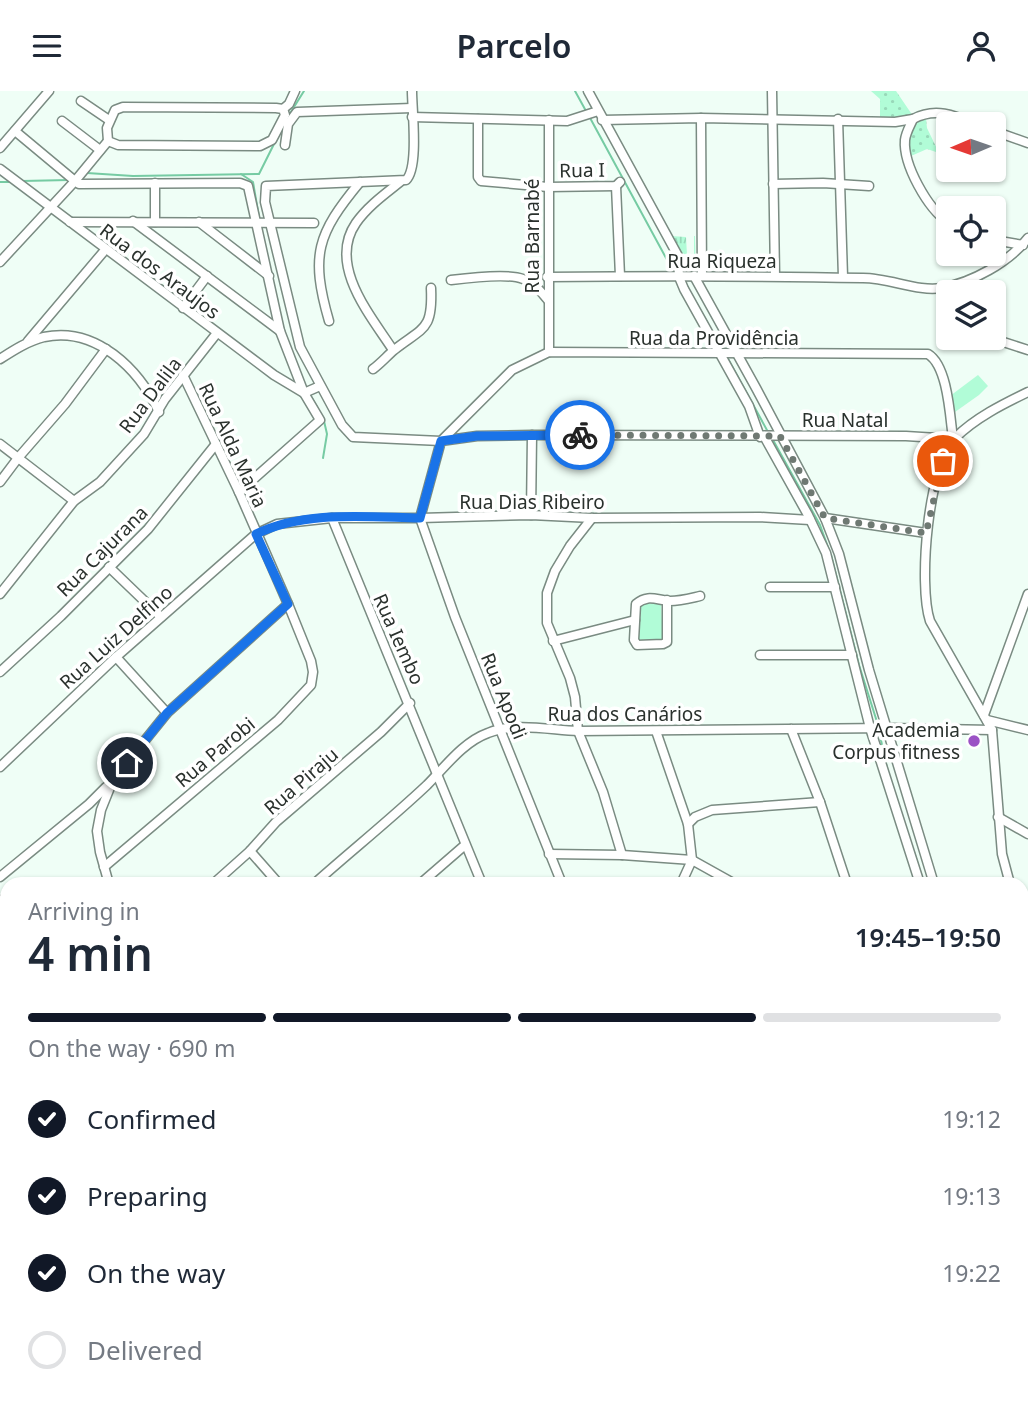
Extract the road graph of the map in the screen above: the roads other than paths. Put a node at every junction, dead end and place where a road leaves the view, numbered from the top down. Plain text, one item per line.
1 (49, 91) edge
2 (295, 91) edge
3 (412, 91) edge
4 (588, 91) edge
5 (772, 91) edge
6 (81, 101) dead end
7 (283, 109) junction
8 (412, 112) junction
9 (941, 112) edge
10 (592, 114) junction
11 (701, 118) junction
12 (478, 119) junction
13 (838, 119) junction
14 (913, 119) junction
15 (109, 120) junction
16 (548, 120) junction
17 (602, 120) junction
18 (772, 120) junction
19 (61, 121) dead end
20 (15, 131) junction
21 (1006, 135) edge
22 (108, 141) junction
23 (1028, 143) edge
24 (285, 145) dead end
25 (0, 148) edge
26 (100, 150) junction
27 (0, 169) edge
28 (75, 178) junction
29 (360, 182) junction
30 (400, 182) junction
31 (155, 183) junction
32 (773, 184) junction
33 (841, 184) junction
34 (869, 186) dead end
35 (548, 187) junction
36 (50, 206) junction
37 (936, 210) edge
38 (133, 221) junction
39 (69, 222) junction
40 (155, 222) junction
41 (199, 222) junction
42 (270, 223) junction
43 (314, 223) dead end
44 (256, 224) junction
45 (1006, 240) edge
46 (1025, 241) edge
47 (106, 250) junction
48 (0, 263) edge
49 (206, 276) junction
50 (269, 276) junction
51 (620, 276) junction
52 (698, 276) junction
53 (547, 277) junction
54 (679, 277) junction
55 (775, 277) junction
56 (843, 277) junction
57 (451, 280) dead end
58 (431, 288) dead end
59 (548, 300) junction
60 (184, 308) junction
61 (329, 321) dead end
62 (280, 331) junction
63 (217, 333) junction
64 (1028, 338) edge
65 (26, 343) junction
66 (1006, 343) edge
67 (106, 349) junction
68 (1024, 349) edge
69 (393, 350) junction
70 (549, 352) junction
71 (728, 354) junction
72 (0, 359) edge
73 (373, 369) dead end
74 (183, 375) junction
75 (318, 387) junction
76 (1028, 391) edge
77 (305, 393) junction
78 (159, 412) junction
79 (532, 435) junction
80 (763, 436) junction
81 (778, 436) junction
82 (953, 439) junction
83 (441, 441) junction
84 (0, 444) edge
85 (216, 444) junction
86 (18, 457) junction
87 (0, 482) edge
88 (239, 492) junction
89 (74, 502) junction
90 (531, 515) junction
91 (332, 518) junction
92 (420, 518) junction
93 (592, 518) junction
94 (825, 518) junction
95 (810, 520) junction
96 (926, 533) junction
97 (256, 534) junction
98 (109, 567) junction
99 (770, 587) dead end
100 (835, 587) junction
101 (0, 594) edge
102 (1028, 594) edge
103 (701, 596) dead end
104 (667, 600) junction
105 (288, 604) junction
106 (1024, 616) edge
107 (161, 617) junction
108 (635, 620) junction
109 (553, 641) junction
110 (760, 655) dead end
111 (852, 655) junction
112 (116, 657) junction
113 (0, 672) edge
114 (311, 685) joint
115 (410, 703) junction
116 (167, 713) junction
117 (986, 717) junction
118 (880, 728) junction
119 (502, 729) junction
120 (791, 729) junction
121 (992, 730) junction
122 (1028, 730) edge
123 (578, 731) junction
124 (656, 731) junction
125 (0, 767) edge
126 (438, 773) junction
127 (113, 780) junction
128 (820, 802) junction
129 (998, 817) junction
130 (688, 824) junction
131 (1028, 834) edge
132 (465, 845) junction
133 (250, 851) junction
134 (550, 854) junction
135 (622, 855) junction
136 (692, 860) junction
137 (104, 867) junction
138 (0, 877) edge
139 (107, 877) edge
140 (221, 877) edge
141 (273, 877) edge
142 (322, 877) edge
143 (428, 877) edge
144 (479, 877) edge
145 (559, 877) edge
146 (684, 877) edge
147 (722, 877) edge
148 (845, 877) edge
149 (918, 877) edge
150 (932, 877) edge
151 (1008, 877) edge

1 - 20 street
2 - 7 street
3 - 8 street
4 - 10 street
5 - 18 street
6 - 15 street
7 - 15 street
7 - 22 street
8 - 12 street
8 - 24 street
8 - 30 street
9 - 14 street
10 - 16 street
10 - 17 street
11 - 17 street
11 - 18 street
11 - 52 street
12 - 16 street
12 - 35 street, Rua I
13 - 14 street
13 - 18 street
13 - 33 street
14 - 37 street
15 - 22 street
16 - 35 street, Rua Barnabé
17 - 54 street
18 - 32 street
19 - 26 street
20 - 25 street
20 - 28 street
21 - 23 street
22 - 26 street
26 - 28 street
27 - 36 street, Rua dos Araujos
28 - 31 street
28 - 36 street
29 - 30 street
29 - 42 street
29 - 61 street
30 - 69 street
31 - 40 street
31 - 44 street
32 - 33 street
32 - 55 street
33 - 34 street
33 - 56 street
35 - 51 street, Rua I
35 - 53 street, Rua Barnabé
36 - 39 street, Rua dos Araujos
36 - 48 street
38 - 39 street
38 - 40 street
38 - 49 street
39 - 47 street, Rua dos Araujos
40 - 41 street
41 - 44 street
41 - 50 street
42 - 43 street
42 - 44 street
42 - 75 street
44 - 50 street
45 - 46 street
46 - 56 street, Rua Riqueza
47 - 60 street, Rua dos Araujos
47 - 65 street
49 - 60 street
49 - 62 street
50 - 62 street
51 - 53 street, Rua Riqueza
51 - 54 street, Rua Riqueza
52 - 54 street, Rua Riqueza
52 - 55 street, Rua Riqueza
52 - 71 street
53 - 59 street, Rua Barnabé
54 - 71 street
55 - 56 street, Rua Riqueza
57 - 59 street
58 - 69 street
59 - 70 street, Rua Barnabé
60 - 63 street, Rua dos Araujos
62 - 77 street
63 - 74 street, Rua Dalila
63 - 77 street, Rua dos Araujos
64 - 68 street
65 - 67 street
65 - 72 street
66 - 68 street
67 - 78 street
67 - 86 street
69 - 73 street
70 - 71 street, Rua da Providência
70 - 83 street, Rua da Providência
71 - 80 street
71 - 81 street
71 - 82 street, Rua da Providência
74 - 78 street, Rua Dalila
74 - 85 street, Rua Alda Maria
75 - 77 street
75 - 83 street, Rua Natal
76 - 82 street
77 - 88 street
78 - 89 street, Rua Dalila
79 - 80 street, Rua Natal
79 - 83 street, Rua Natal
79 - 90 street
80 - 81 street, Rua Natal
80 - 95 street
81 - 82 street, Rua Natal
81 - 94 street
82 - 96 street
83 - 92 street
84 - 86 street
85 - 88 street, Rua Alda Maria
85 - 98 street, Rua Cajurana
86 - 87 street
86 - 89 street
88 - 97 street, Rua Alda Maria
89 - 101 street, Rua Dalila
90 - 92 street, Rua Dias Ribeiro
90 - 93 street, Rua Dias Ribeiro
91 - 92 street, Rua Dias Ribeiro
91 - 97 street, Rua Dias Ribeiro
91 - 115 street, Rua Iembo
92 - 119 street, Rua Apodi
93 - 95 street, Rua Dias Ribeiro
93 - 109 street
94 - 96 street
94 - 118 street
95 - 100 street
96 - 117 street
97 - 105 street, Rua Alda Maria
97 - 107 street, Rua Luiz Delfino
98 - 107 street
98 - 113 street, Rua Cajurana
99 - 100 street
100 - 111 street
102 - 106 street
103 - 104 street
104 - 108 street
104 - 108 street
105 - 114 street, Rua Alda Maria
105 - 116 street
106 - 117 street
107 - 112 street, Rua Luiz Delfino
108 - 109 street
109 - 123 street
110 - 111 street
111 - 118 street
112 - 116 street
112 - 125 street, Rua Luiz Delfino
114 - 137 street, Rua Parobi
115 - 126 street, Rua Iembo
115 - 133 street, Rua Piraju
116 - 127 street
117 - 121 street
117 - 122 street
118 - 120 street, Rua dos Canários
118 - 121 street, Rua dos Canários
118 - 149 street
118 - 150 street
119 - 123 street, Rua dos Canários
119 - 126 street, Rua dos Canários
119 - 134 street, Rua Apodi
120 - 124 street, Rua dos Canários
120 - 128 street
121 - 129 street
123 - 124 street, Rua dos Canários
123 - 135 street
124 - 130 street
126 - 132 street, Rua Iembo
126 - 142 street, Rua dos Canários
127 - 137 street
127 - 138 street
128 - 130 street
128 - 148 street
129 - 131 street
129 - 151 street
130 - 136 street
132 - 143 street
132 - 144 street, Rua Iembo
133 - 140 street, Rua Piraju
133 - 141 street
134 - 135 street
134 - 145 street, Rua Apodi
135 - 136 street
136 - 146 street
136 - 147 street
137 - 139 street

